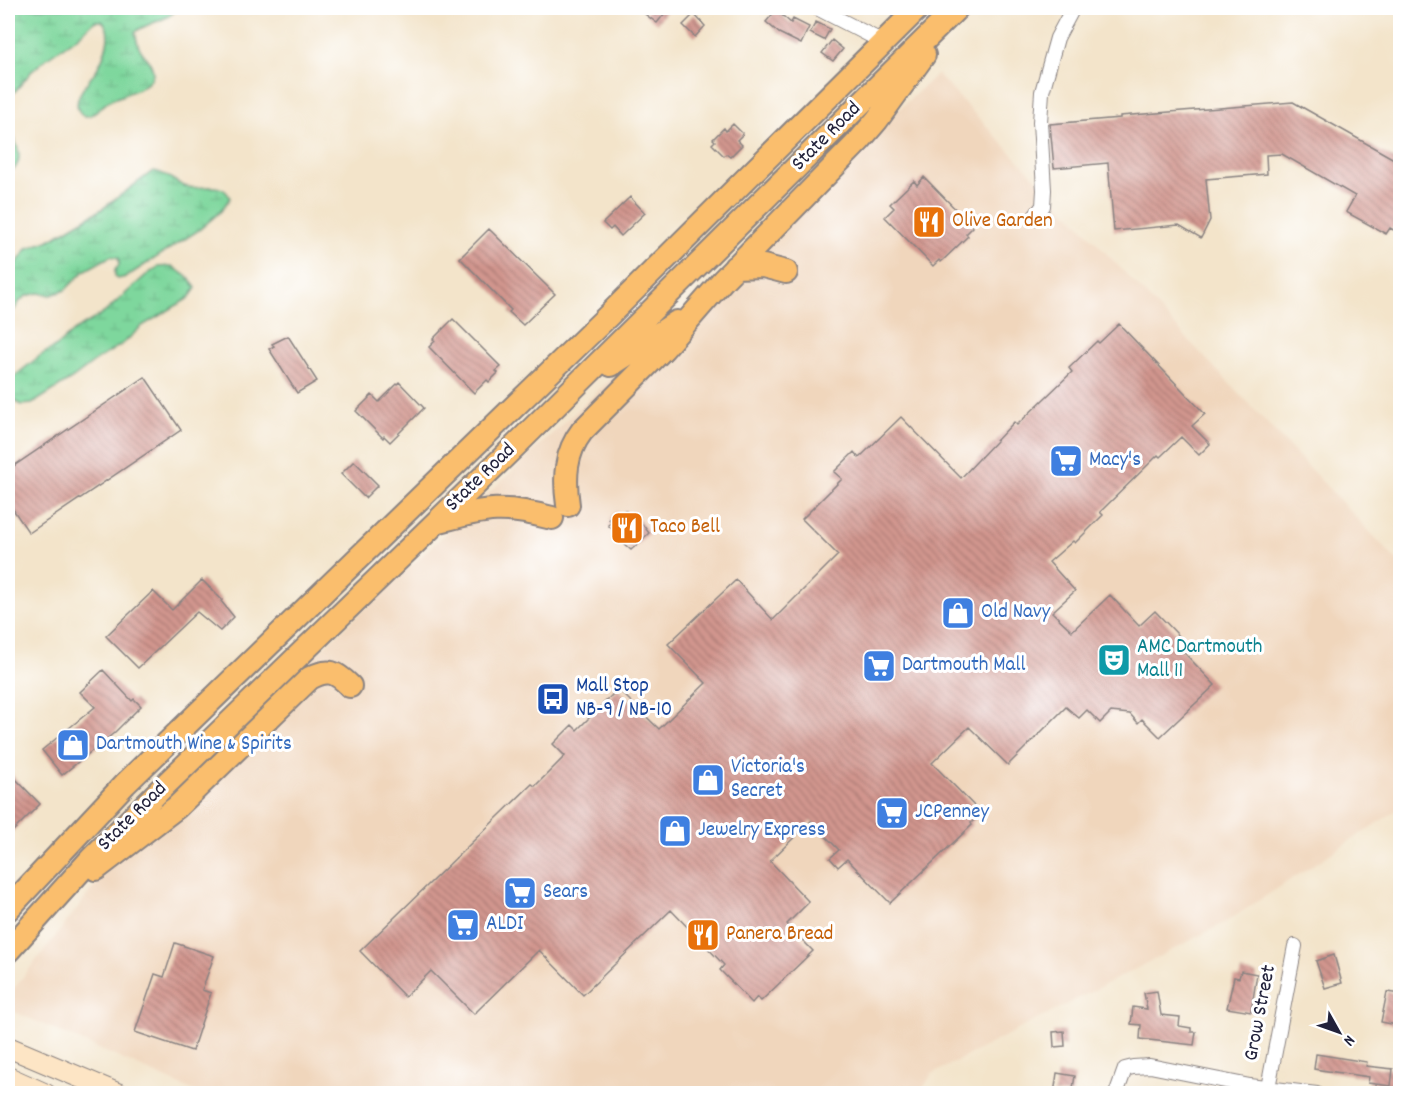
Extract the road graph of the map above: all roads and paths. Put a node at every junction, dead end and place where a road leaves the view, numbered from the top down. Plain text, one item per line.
1 (817, 8) edge
2 (918, 8) edge
3 (957, 8) edge
4 (1073, 8) edge
5 (883, 42) junction
6 (1033, 219) dead end
7 (776, 226) junction
8 (735, 267) junction
9 (696, 310) junction
10 (572, 390) junction
11 (436, 523) junction
12 (350, 686) dead end
13 (60, 894) junction
14 (8, 909) edge
15 (1295, 946) dead end
16 (8, 951) edge
17 (8, 1047) edge
18 (8, 1077) edge
19 (1268, 1088) junction
20 (46, 1094) edge
21 (118, 1094) edge
22 (1116, 1094) edge
23 (1317, 1094) edge

1 - 5 street
2 - 5 main road, State Road
3 - 7 main road
3 - 10 main road, State Road
4 - 6 street
5 - 14 main road, State Road
7 - 8 main road
7 - 8 main road
8 - 9 main road
9 - 10 main road
9 - 11 main road
10 - 11 main road, State Road
11 - 13 main road, State Road
12 - 13 main road
13 - 16 main road, State Road
15 - 19 street, Grow Street
17 - 21 main road
18 - 20 main road
19 - 22 street
19 - 23 street

